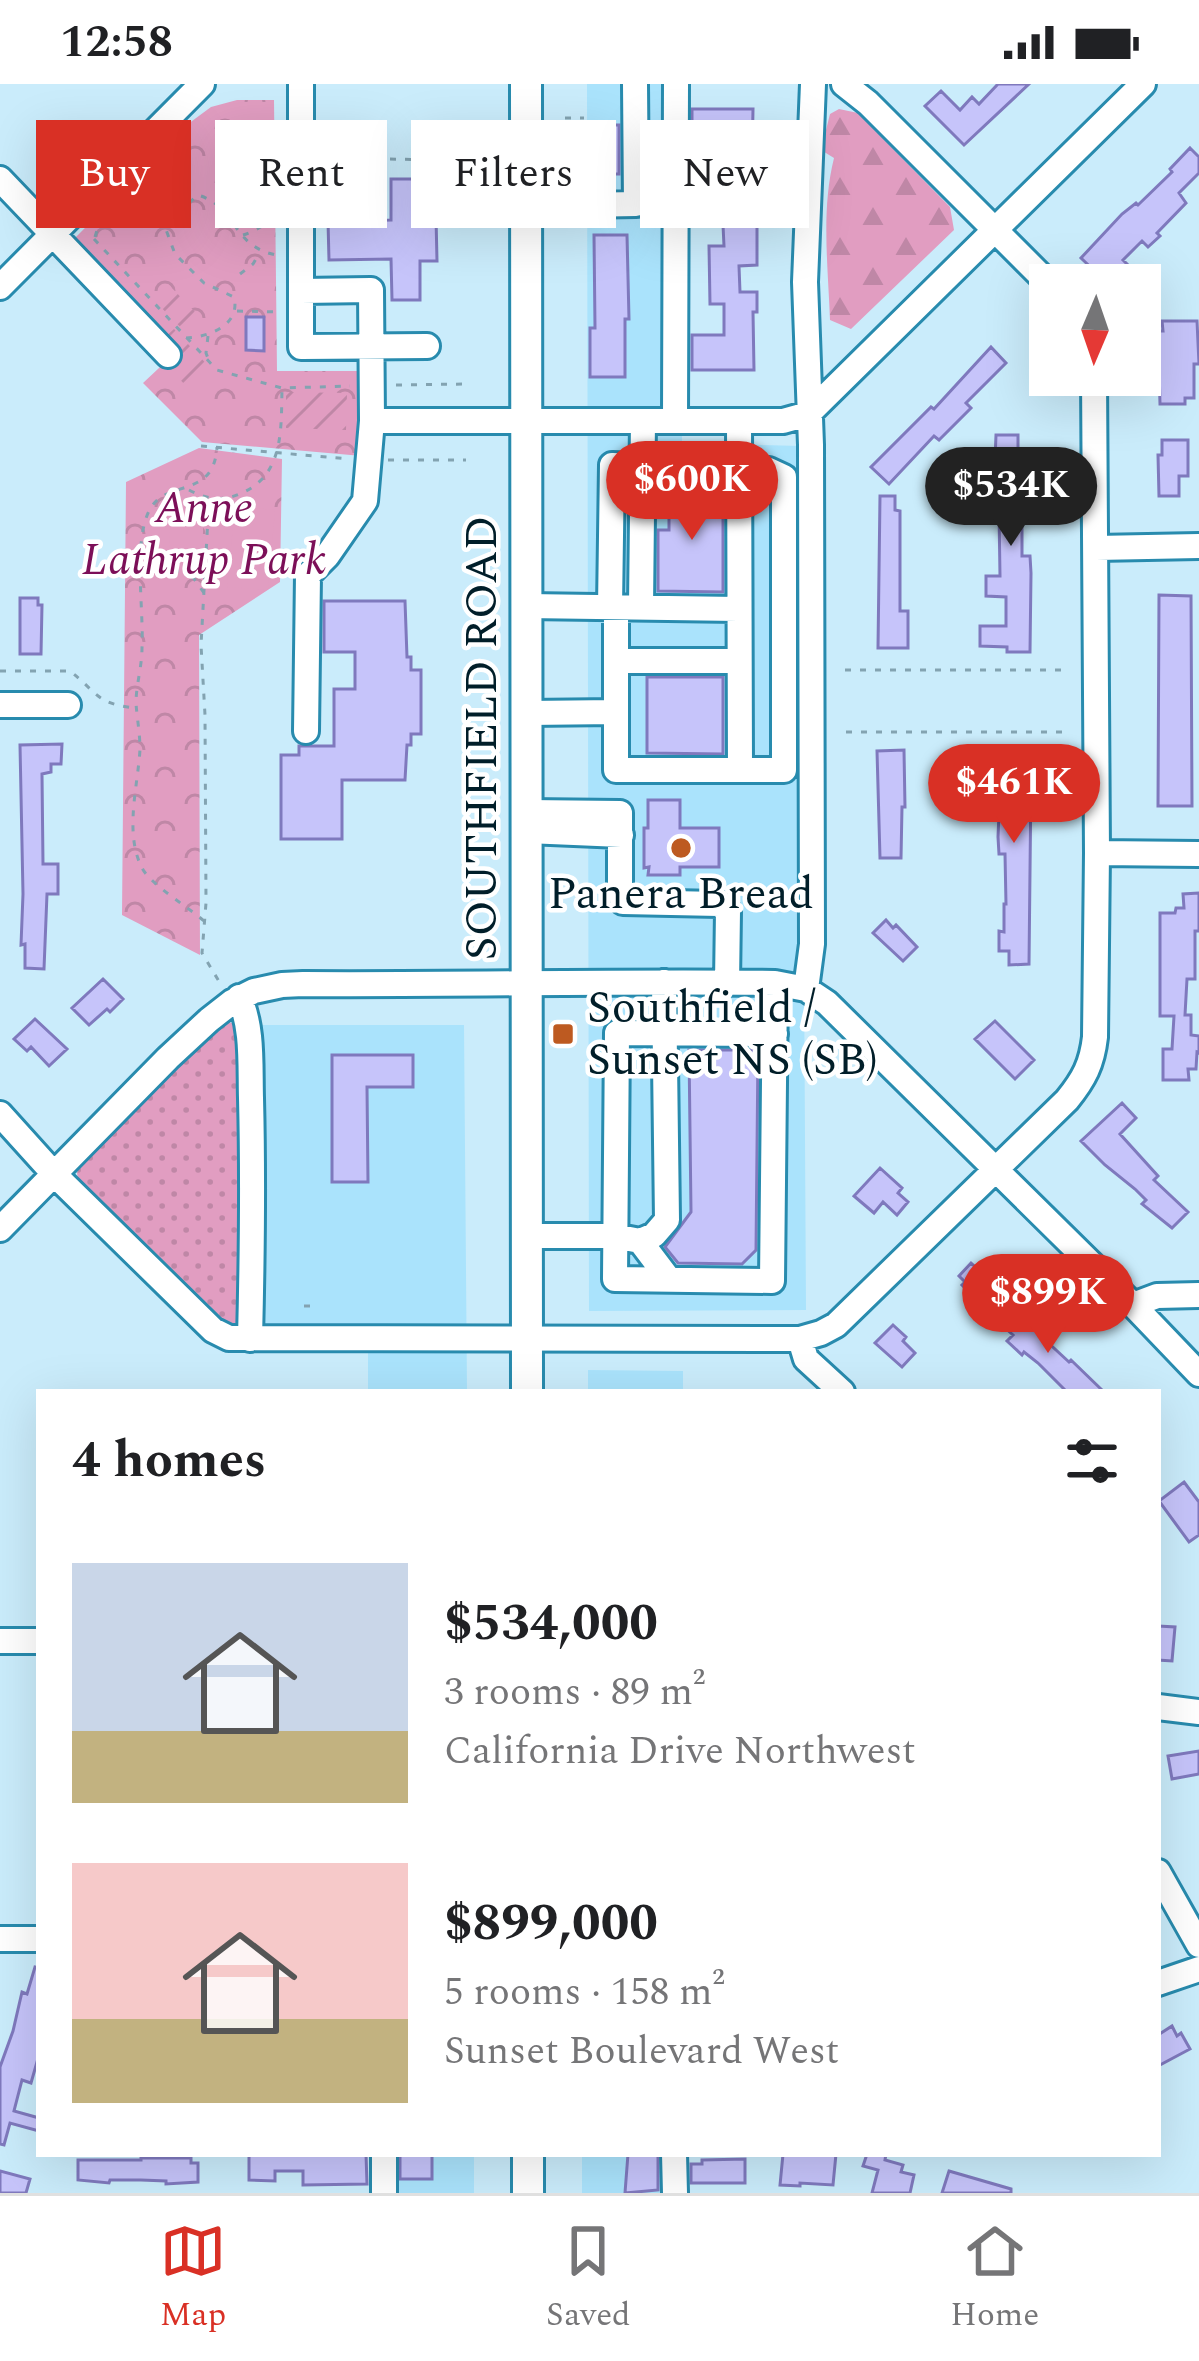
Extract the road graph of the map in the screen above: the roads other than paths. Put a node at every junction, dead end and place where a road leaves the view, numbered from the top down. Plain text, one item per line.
1 (202, 84) edge
2 (302, 84) edge
3 (526, 84) edge
4 (635, 84) edge
5 (676, 84) edge
6 (813, 84) edge
7 (844, 84) edge
8 (1143, 84) edge
9 (526, 120) edge
10 (0, 179) edge
11 (616, 204) edge
12 (526, 228) edge
13 (996, 231) junction
14 (53, 233) junction
15 (1029, 264) edge
16 (0, 287) edge
17 (301, 291) junction
18 (177, 346) road end
19 (372, 346) junction
20 (427, 346) dead end
21 (1094, 396) edge
22 (808, 414) junction
23 (527, 419) junction
24 (372, 421) junction
25 (643, 421) junction
26 (675, 421) junction
27 (739, 421) junction
28 (643, 466) junction
29 (737, 468) junction
30 (1199, 546) edge
31 (1096, 548) junction
32 (527, 606) junction
33 (622, 607) junction
34 (738, 609) junction
35 (784, 640) junction
36 (738, 650) junction
37 (616, 661) junction
38 (0, 705) edge
39 (68, 705) dead end
40 (616, 712) junction
41 (527, 713) junction
42 (306, 731) dead end
43 (740, 770) junction
44 (527, 821) junction
45 (1097, 853) junction
46 (1199, 854) edge
47 (664, 982) junction
48 (728, 982) junction
49 (775, 983) junction
50 (528, 985) junction
51 (806, 989) junction
52 (234, 996) junction
53 (664, 1033) junction
54 (776, 1034) junction
55 (0, 1114) edge
56 (996, 1169) junction
57 (56, 1175) junction
58 (0, 1229) edge
59 (528, 1236) junction
60 (614, 1236) junction
61 (640, 1241) junction
62 (668, 1277) junction
63 (1199, 1295) edge
64 (1133, 1305) junction
65 (527, 1337) junction
66 (250, 1339) junction
67 (800, 1339) junction
68 (1199, 1374) edge
69 (527, 1389) edge
70 (839, 1389) edge
71 (0, 1641) edge
72 (36, 1641) edge
73 (1161, 1707) edge
74 (1199, 1712) edge
75 (1161, 1877) edge
76 (0, 1939) edge
77 (36, 1939) edge
78 (1199, 1945) edge
79 (1199, 1969) edge
80 (1161, 1982) edge
81 (384, 2157) edge
82 (528, 2157) edge
83 (674, 2157) edge
84 (384, 2193) edge
85 (528, 2193) edge
86 (675, 2193) edge

1 - 14 street
2 - 17 street
3 - 9 main road, SOUTHFIELD ROAD
4 - 11 street
5 - 26 street
6 - 22 street
7 - 13 street
8 - 13 street
10 - 14 street
12 - 23 main road, SOUTHFIELD ROAD
13 - 15 street
13 - 22 street
14 - 16 street
14 - 18 street
17 - 19 street
17 - 19 street
19 - 20 street
19 - 24 street
21 - 31 street
22 - 27 street
22 - 51 street
23 - 24 street
23 - 25 street
23 - 32 main road, SOUTHFIELD ROAD
24 - 42 street
25 - 26 street
25 - 28 street
26 - 27 street
27 - 29 street
28 - 29 street
28 - 33 street
29 - 34 street
29 - 35 street
30 - 31 street
31 - 45 street
32 - 33 street
32 - 41 main road, SOUTHFIELD ROAD
33 - 34 street
33 - 37 street
34 - 36 street
35 - 36 street
35 - 43 street
36 - 37 street
36 - 43 street
37 - 40 street
38 - 39 street
40 - 41 street
40 - 43 street
41 - 44 main road, SOUTHFIELD ROAD
44 - 48 street
44 - 50 main road, SOUTHFIELD ROAD
45 - 46 street
45 - 56 street
47 - 48 street
47 - 50 street
47 - 53 street
48 - 49 street
49 - 51 street
49 - 54 street
50 - 52 street
50 - 59 main road, SOUTHFIELD ROAD
51 - 56 street
52 - 57 street
52 - 66 street
53 - 54 street
53 - 60 street
53 - 61 street
54 - 62 street
55 - 57 street
56 - 64 street
56 - 67 street
57 - 58 street
57 - 66 street
59 - 60 street
59 - 65 main road, SOUTHFIELD ROAD
60 - 61 street
60 - 62 street
61 - 62 street
63 - 64 street
64 - 68 street
65 - 66 street
65 - 67 street
65 - 69 main road, SOUTHFIELD ROAD
67 - 70 street
71 - 72 street
73 - 74 street
75 - 78 street
76 - 77 street
79 - 80 street
81 - 84 street
82 - 85 main road
83 - 86 street

